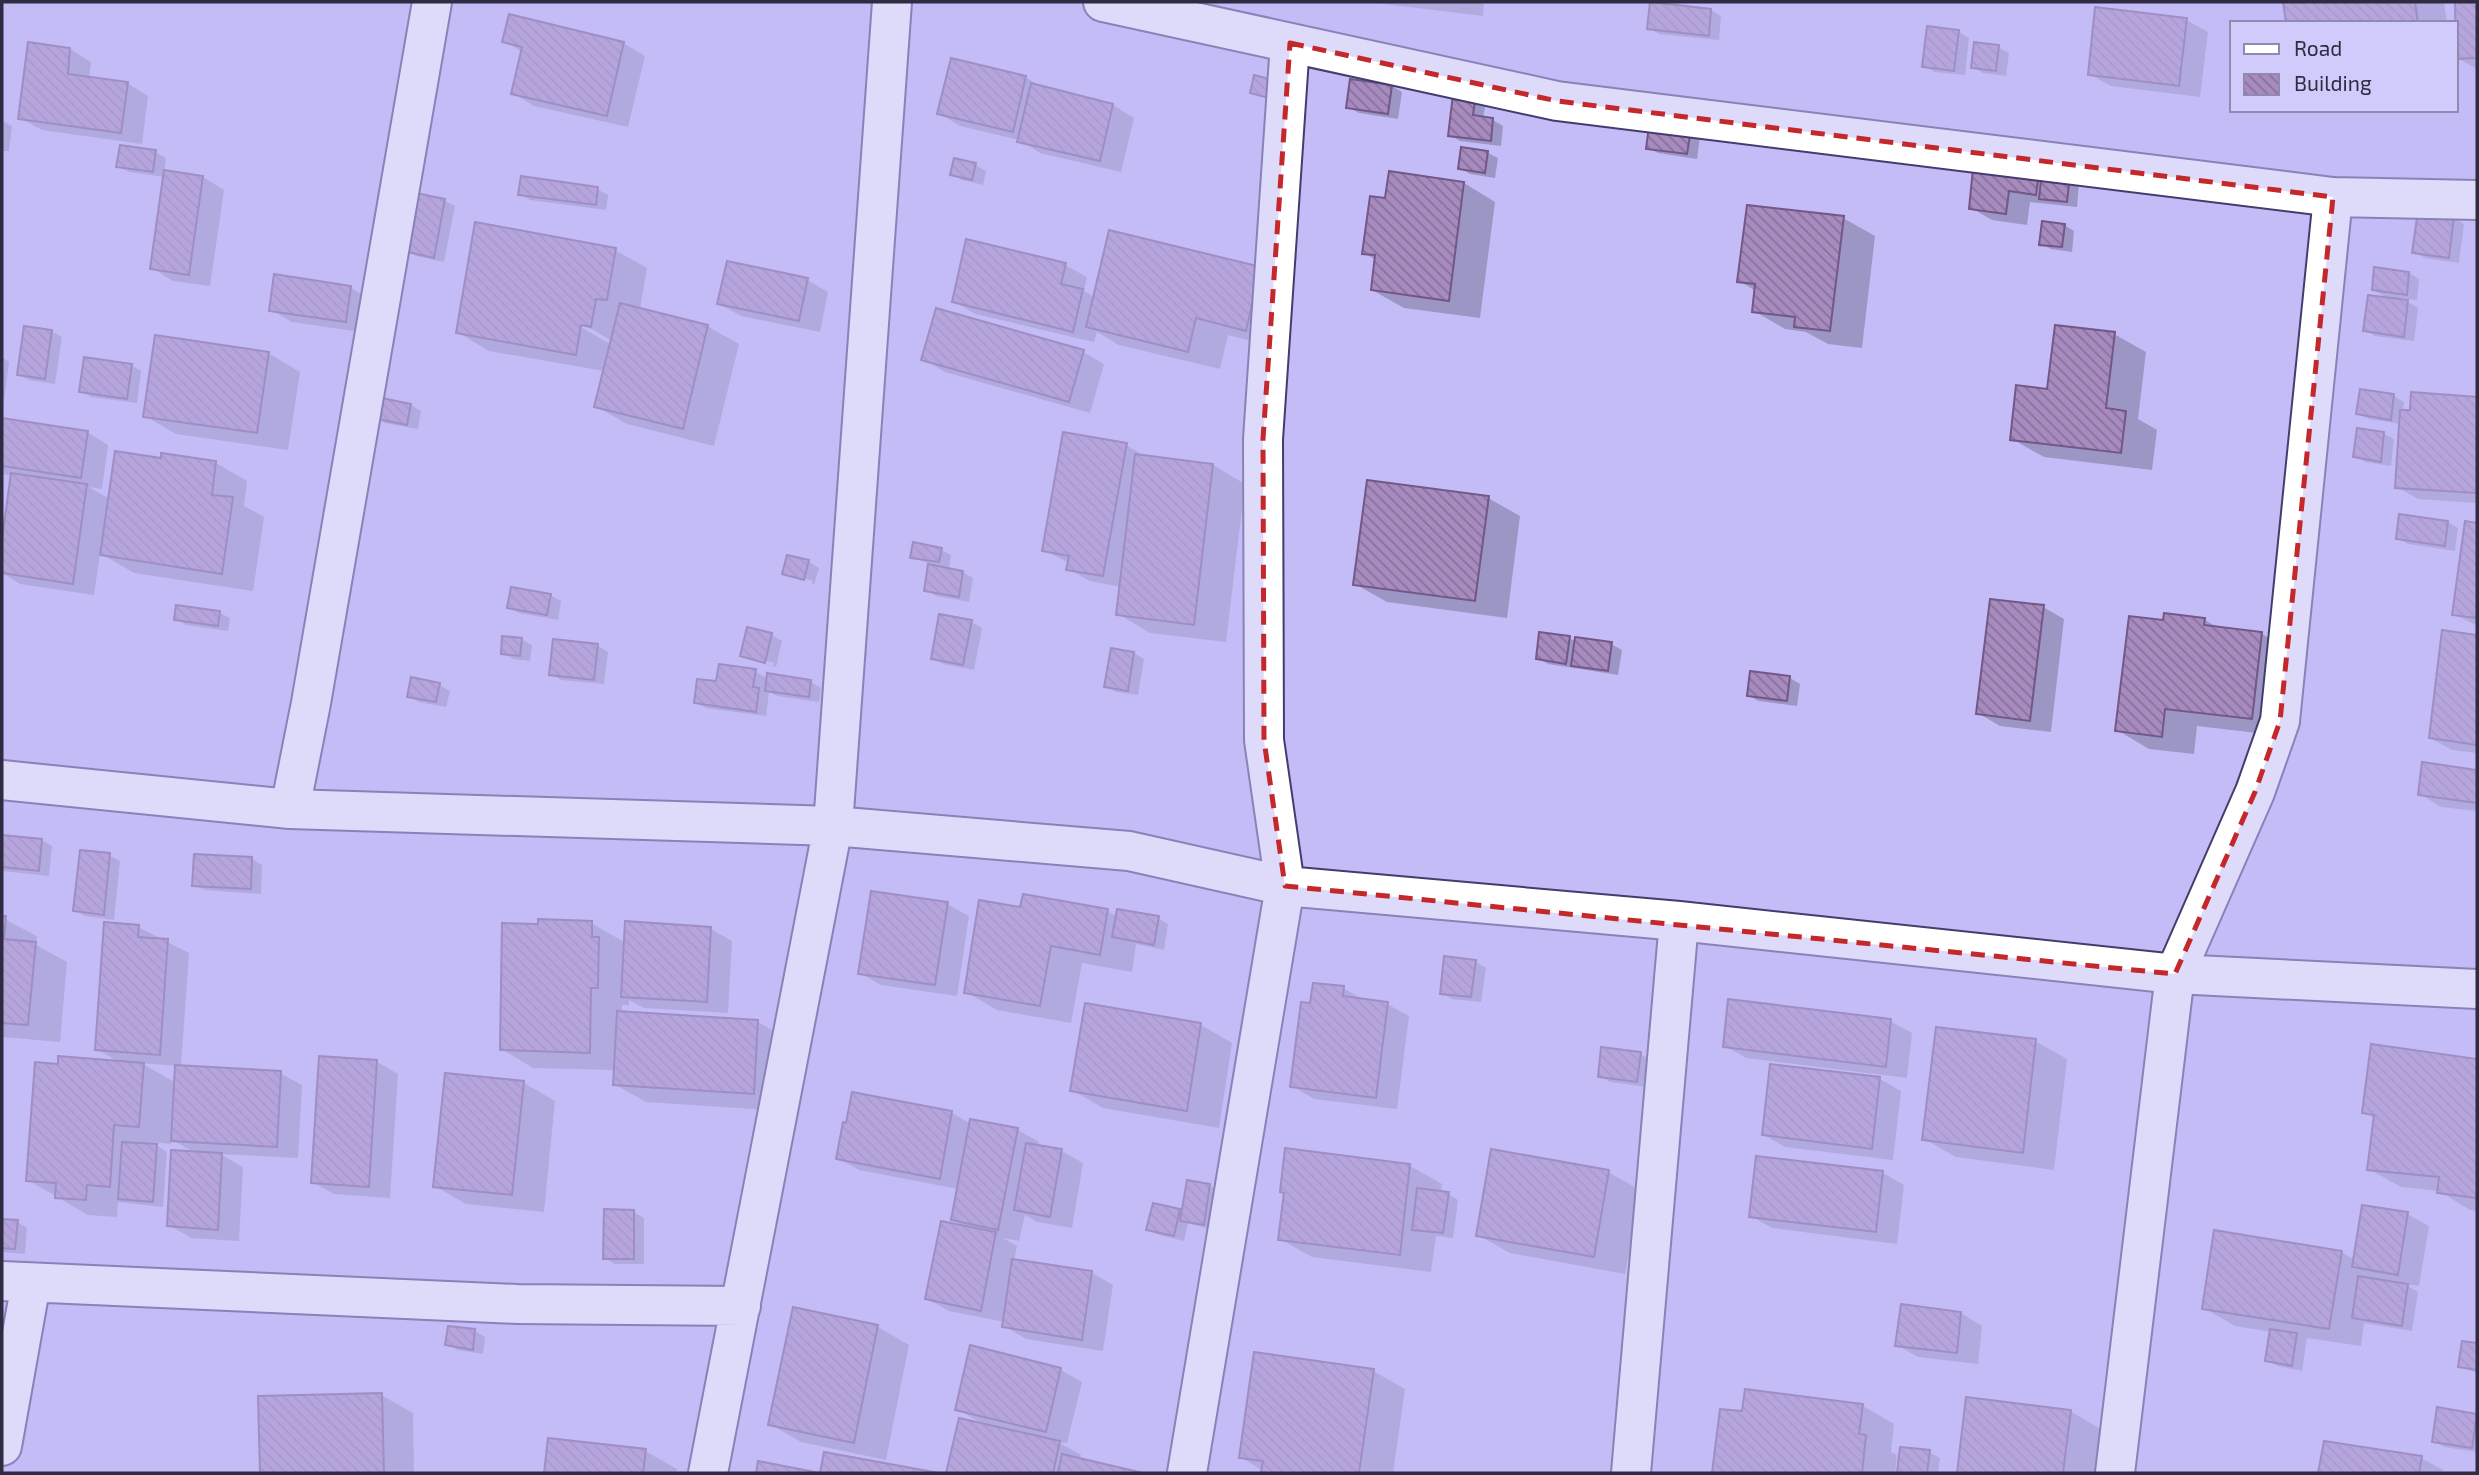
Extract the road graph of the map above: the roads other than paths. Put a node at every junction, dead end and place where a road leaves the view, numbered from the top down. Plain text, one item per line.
1 (432, 2) edge
2 (892, 2) edge
3 (1104, 2) edge
4 (1290, 43) junction
5 (2333, 197) junction
6 (2477, 200) edge
7 (2, 780) edge
8 (290, 809) junction
9 (833, 826) junction
10 (1284, 886) junction
11 (1679, 921) junction
12 (2175, 974) junction
13 (2477, 989) edge
14 (16, 1282) edge
15 (741, 1306) junction
16 (2, 1446) edge
17 (708, 1473) edge
18 (1187, 1473) edge
19 (1632, 1473) edge
20 (2115, 1473) edge

1 - 8 street
2 - 9 street
3 - 4 street
4 - 5 street
4 - 10 street
5 - 6 street
5 - 12 street
7 - 8 street
8 - 9 street
9 - 10 street
9 - 15 street
10 - 11 street
10 - 18 street
11 - 12 street
11 - 19 street
12 - 13 street
12 - 20 street
14 - 15 street
14 - 16 street
15 - 17 street

